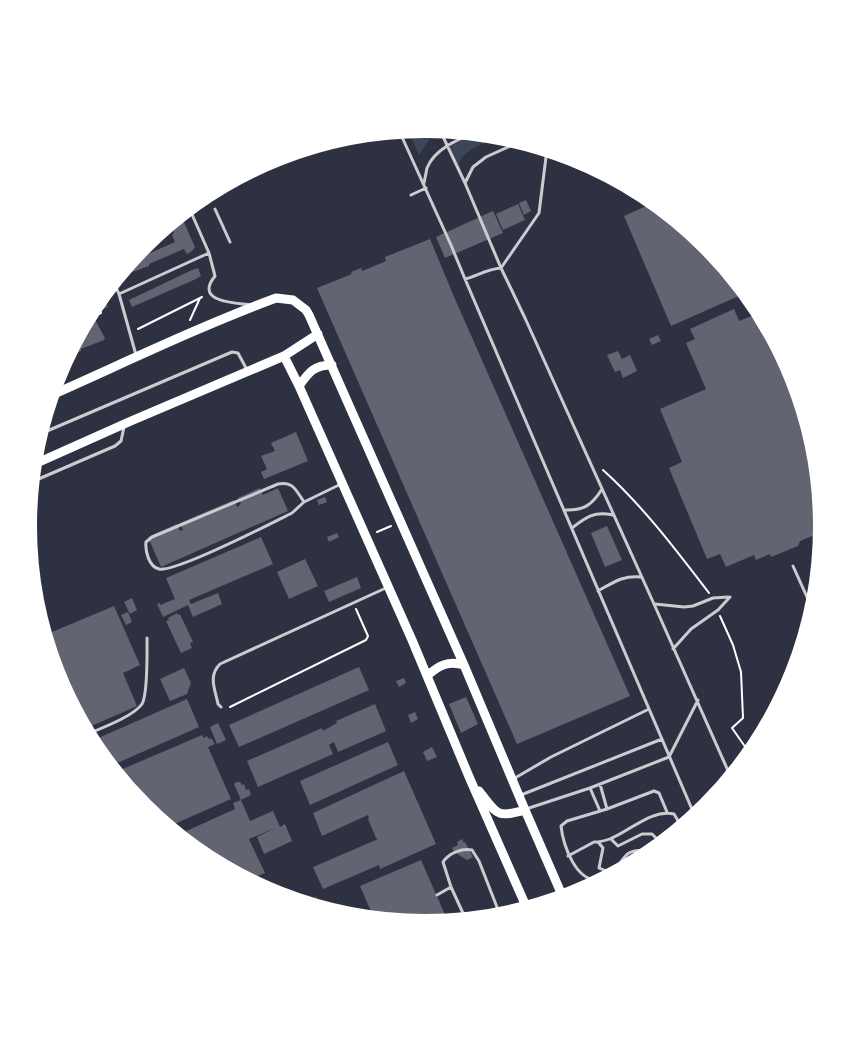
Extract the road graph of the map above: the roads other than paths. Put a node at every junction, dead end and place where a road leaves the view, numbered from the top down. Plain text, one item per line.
1 (401, 134) edge
2 (442, 134) edge
3 (468, 136) edge
4 (514, 144) edge
5 (447, 146) junction
6 (549, 154) edge
7 (465, 183) junction
8 (425, 186) junction
9 (411, 195) dead end
10 (215, 209) dead end
11 (191, 212) edge
12 (230, 242) dead end
13 (209, 253) junction
14 (501, 268) junction
15 (465, 279) junction
16 (115, 285) edge
17 (119, 294) junction
18 (256, 306) junction
19 (318, 334) junction
20 (284, 356) junction
21 (137, 358) junction
22 (332, 365) junction
23 (248, 371) junction
24 (299, 386) junction
25 (56, 393) edge
26 (124, 424) junction
27 (44, 432) edge
28 (38, 462) edge
29 (36, 480) edge
30 (342, 483) junction
31 (602, 489) junction
32 (304, 502) junction
33 (564, 510) junction
34 (613, 515) junction
35 (572, 528) junction
36 (793, 566) dead end
37 (642, 577) junction
38 (388, 587) junction
39 (598, 591) junction
40 (809, 602) edge
41 (654, 604) junction
42 (147, 638) dead end
43 (673, 649) junction
44 (464, 665) junction
45 (426, 676) junction
46 (698, 700) junction
47 (221, 707) road end
48 (649, 709) junction
49 (92, 732) edge
50 (662, 739) junction
51 (669, 757) junction
52 (729, 773) edge
53 (470, 779) junction
54 (512, 780) junction
55 (600, 784) junction
56 (590, 788) junction
57 (519, 796) junction
58 (607, 809) junction
59 (525, 810) junction
60 (600, 811) junction
61 (693, 811) edge
62 (667, 812) junction
63 (679, 823) edge
64 (611, 839) junction
65 (658, 840) edge
66 (598, 842) junction
67 (635, 850) junction
68 (644, 850) edge
69 (637, 855) edge
70 (568, 856) junction
71 (620, 865) joint
72 (594, 879) edge
73 (451, 887) junction
74 (561, 893) edge
75 (437, 896) dead end
76 (525, 904) edge
77 (498, 910) edge
78 (464, 915) edge

1 - 8 lane
2 - 5 lane
3 - 5 lane
4 - 7 lane
5 - 7 lane
5 - 8 lane
6 - 14 lane
7 - 14 lane
8 - 9 lane
8 - 15 lane
10 - 12 lane
11 - 13 lane
13 - 17 lane
13 - 18 lane
14 - 15 lane
14 - 31 lane
15 - 33 lane
16 - 17 lane
17 - 21 lane
18 - 19 main road
18 - 21 main road
19 - 20 main road
19 - 22 main road
20 - 23 main road
20 - 24 main road
21 - 25 main road
22 - 24 main road
22 - 44 main road
23 - 26 main road
23 - 27 lane
24 - 30 main road
26 - 28 main road
26 - 29 lane
30 - 32 lane
30 - 38 main road
31 - 33 lane
31 - 34 lane
32 - 32 lane
33 - 35 lane
34 - 35 lane
34 - 37 lane
35 - 39 lane
36 - 40 lane
37 - 39 lane
37 - 41 lane
38 - 45 main road
38 - 47 lane
39 - 48 lane
41 - 43 lane
41 - 43 lane
42 - 49 lane
43 - 46 lane
44 - 45 main road
44 - 54 main road
45 - 53 main road
46 - 51 lane
46 - 52 lane
48 - 50 lane
48 - 54 lane
50 - 51 lane
50 - 57 lane
51 - 55 lane
51 - 61 lane
53 - 59 main road
53 - 76 main road
54 - 57 main road
55 - 56 lane
55 - 58 lane
56 - 59 lane
56 - 60 lane
57 - 59 main road
58 - 60 lane
58 - 62 lane
59 - 74 main road
60 - 70 lane
62 - 63 lane
62 - 64 lane
64 - 65 lane
64 - 66 lane
66 - 70 lane
66 - 71 lane
67 - 68 lane
67 - 69 lane
67 - 71 lane
70 - 72 lane
73 - 75 lane
73 - 77 lane
73 - 78 lane

